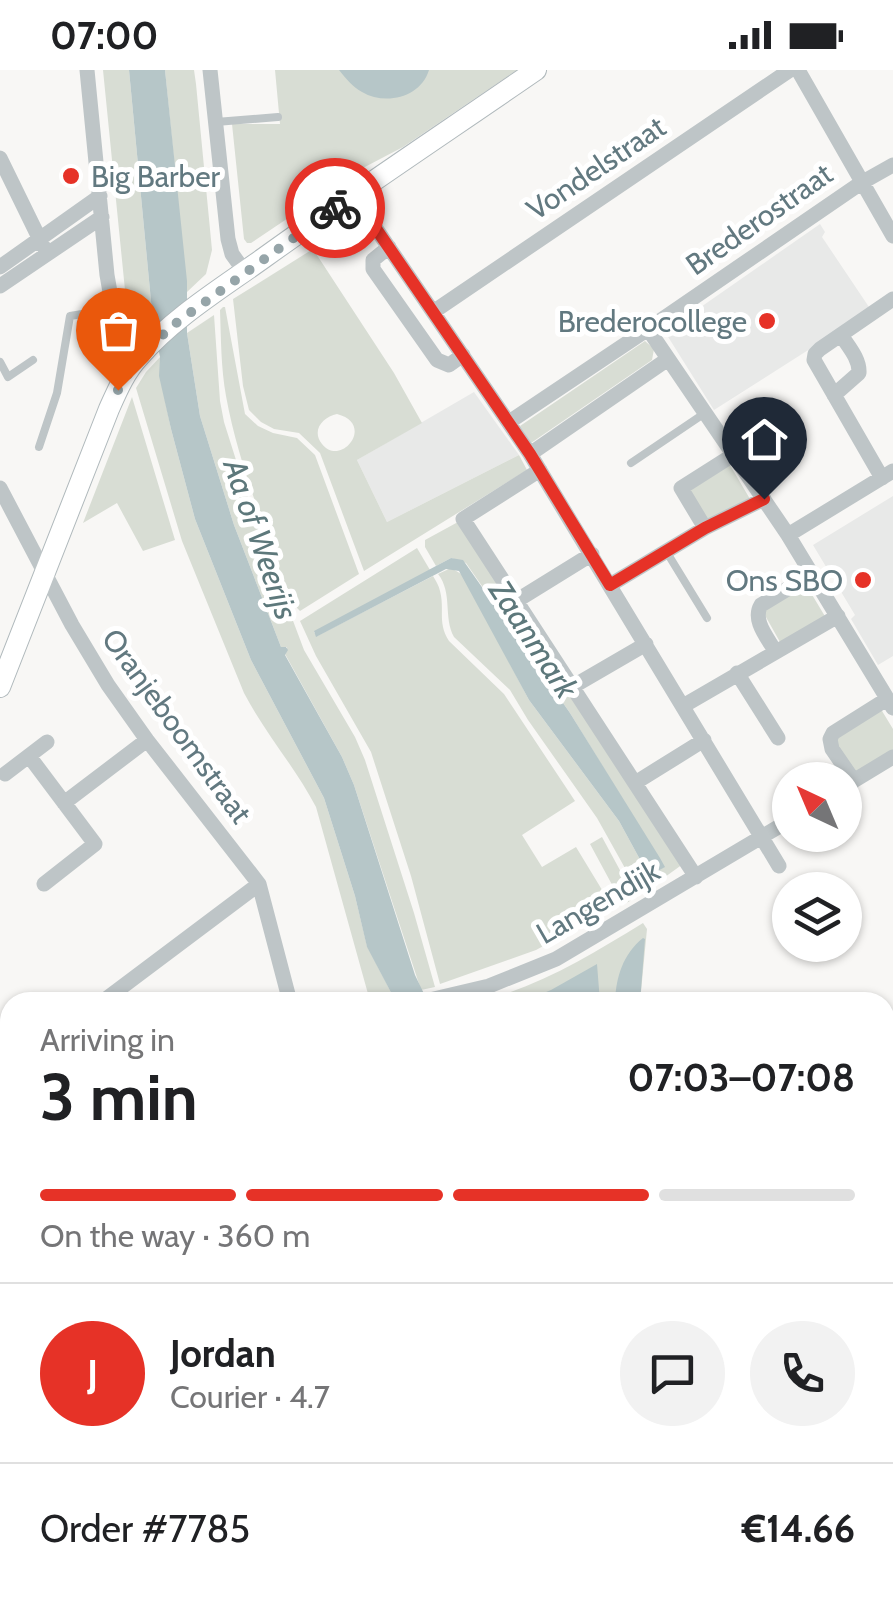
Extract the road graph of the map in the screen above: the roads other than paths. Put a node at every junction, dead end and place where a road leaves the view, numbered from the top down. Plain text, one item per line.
1 (87, 70) edge
2 (210, 70) edge
3 (536, 70) edge
4 (790, 70) edge
5 (798, 70) edge
6 (278, 117) dead end
7 (216, 122) junction
8 (0, 158) edge
9 (893, 166) edge
10 (861, 182) junction
11 (353, 195) junction
12 (100, 196) junction
13 (102, 217) junction
14 (893, 236) edge
15 (43, 247) junction
16 (389, 248) junction
17 (0, 267) edge
18 (245, 272) junction
19 (0, 286) edge
20 (893, 299) edge
21 (113, 309) junction
22 (434, 312) junction
23 (648, 330) junction
24 (841, 335) junction
25 (139, 352) junction
26 (463, 355) junction
27 (668, 359) junction
28 (34, 360) dead end
29 (0, 362) edge
30 (834, 395) junction
31 (705, 413) junction
32 (509, 422) junction
33 (39, 447) dead end
34 (530, 454) junction
35 (734, 455) junction
36 (631, 463) dead end
37 (540, 470) junction
38 (888, 475) edge
39 (0, 488) edge
40 (764, 499) junction
41 (705, 528) junction
42 (788, 535) junction
43 (666, 551) junction
44 (592, 554) junction
45 (45, 572) junction
46 (812, 574) junction
47 (610, 585) junction
48 (516, 602) junction
49 (838, 616) junction
50 (707, 618) dead end
51 (646, 644) junction
52 (775, 651) junction
53 (737, 673) junction
54 (0, 686) edge
55 (572, 687) junction
56 (890, 703) edge
57 (683, 706) junction
58 (778, 738) dead end
59 (146, 740) junction
60 (704, 740) junction
61 (47, 742) dead end
62 (29, 756) junction
63 (893, 757) edge
64 (839, 762) edge
65 (5, 774) dead end
66 (862, 776) edge
67 (635, 783) junction
68 (64, 803) junction
69 (772, 830) edge
70 (762, 836) junction
71 (780, 866) dead end
72 (696, 876) junction
73 (44, 884) dead end
74 (259, 884) junction
75 (116, 992) edge
76 (287, 992) edge
77 (464, 992) edge

1 - 12 street
2 - 7 street
3 - 11 street
4 - 22 street, Vondelstraat
5 - 10 street
6 - 7 lane
7 - 18 street
8 - 15 street
9 - 10 street, Brederostraat
10 - 14 street
10 - 23 street, Brederostraat
11 - 16 street
11 - 18 street
12 - 13 street
12 - 15 street
13 - 15 street
13 - 21 street
15 - 17 street
15 - 19 street
16 - 22 street
16 - 26 street
18 - 25 street
20 - 24 street
21 - 25 street
21 - 33 lane
22 - 26 street
23 - 27 street
23 - 32 street, Brederostraat
24 - 30 street
24 - 30 street
25 - 45 street
26 - 32 street
27 - 31 street
27 - 34 street
28 - 29 lane
30 - 38 street
31 - 35 street
31 - 36 lane
32 - 34 street
34 - 37 street
35 - 40 street
35 - 41 street
37 - 44 street
37 - 48 street
38 - 42 street
39 - 45 street, Oranjeboomstraat
40 - 41 street
40 - 42 street
41 - 43 street
42 - 46 street
43 - 47 street
43 - 50 lane
44 - 47 street
44 - 48 street
45 - 54 street
45 - 59 street, Oranjeboomstraat
46 - 49 street
46 - 52 street
47 - 51 street
48 - 55 street
49 - 52 street
49 - 56 street
51 - 55 street
51 - 57 street
52 - 53 street
53 - 57 street
53 - 58 street
55 - 67 street
56 - 64 street
57 - 60 street
59 - 68 street
59 - 74 street, Oranjeboomstraat
60 - 67 street
60 - 70 street
61 - 62 street
62 - 65 street
62 - 68 street
63 - 66 street
67 - 72 street
68 - 73 street
69 - 70 street, Langendijk
70 - 71 street
70 - 72 street, Langendijk
72 - 77 street, Langendijk
74 - 75 street
74 - 76 street, Oranjeboomstraat

